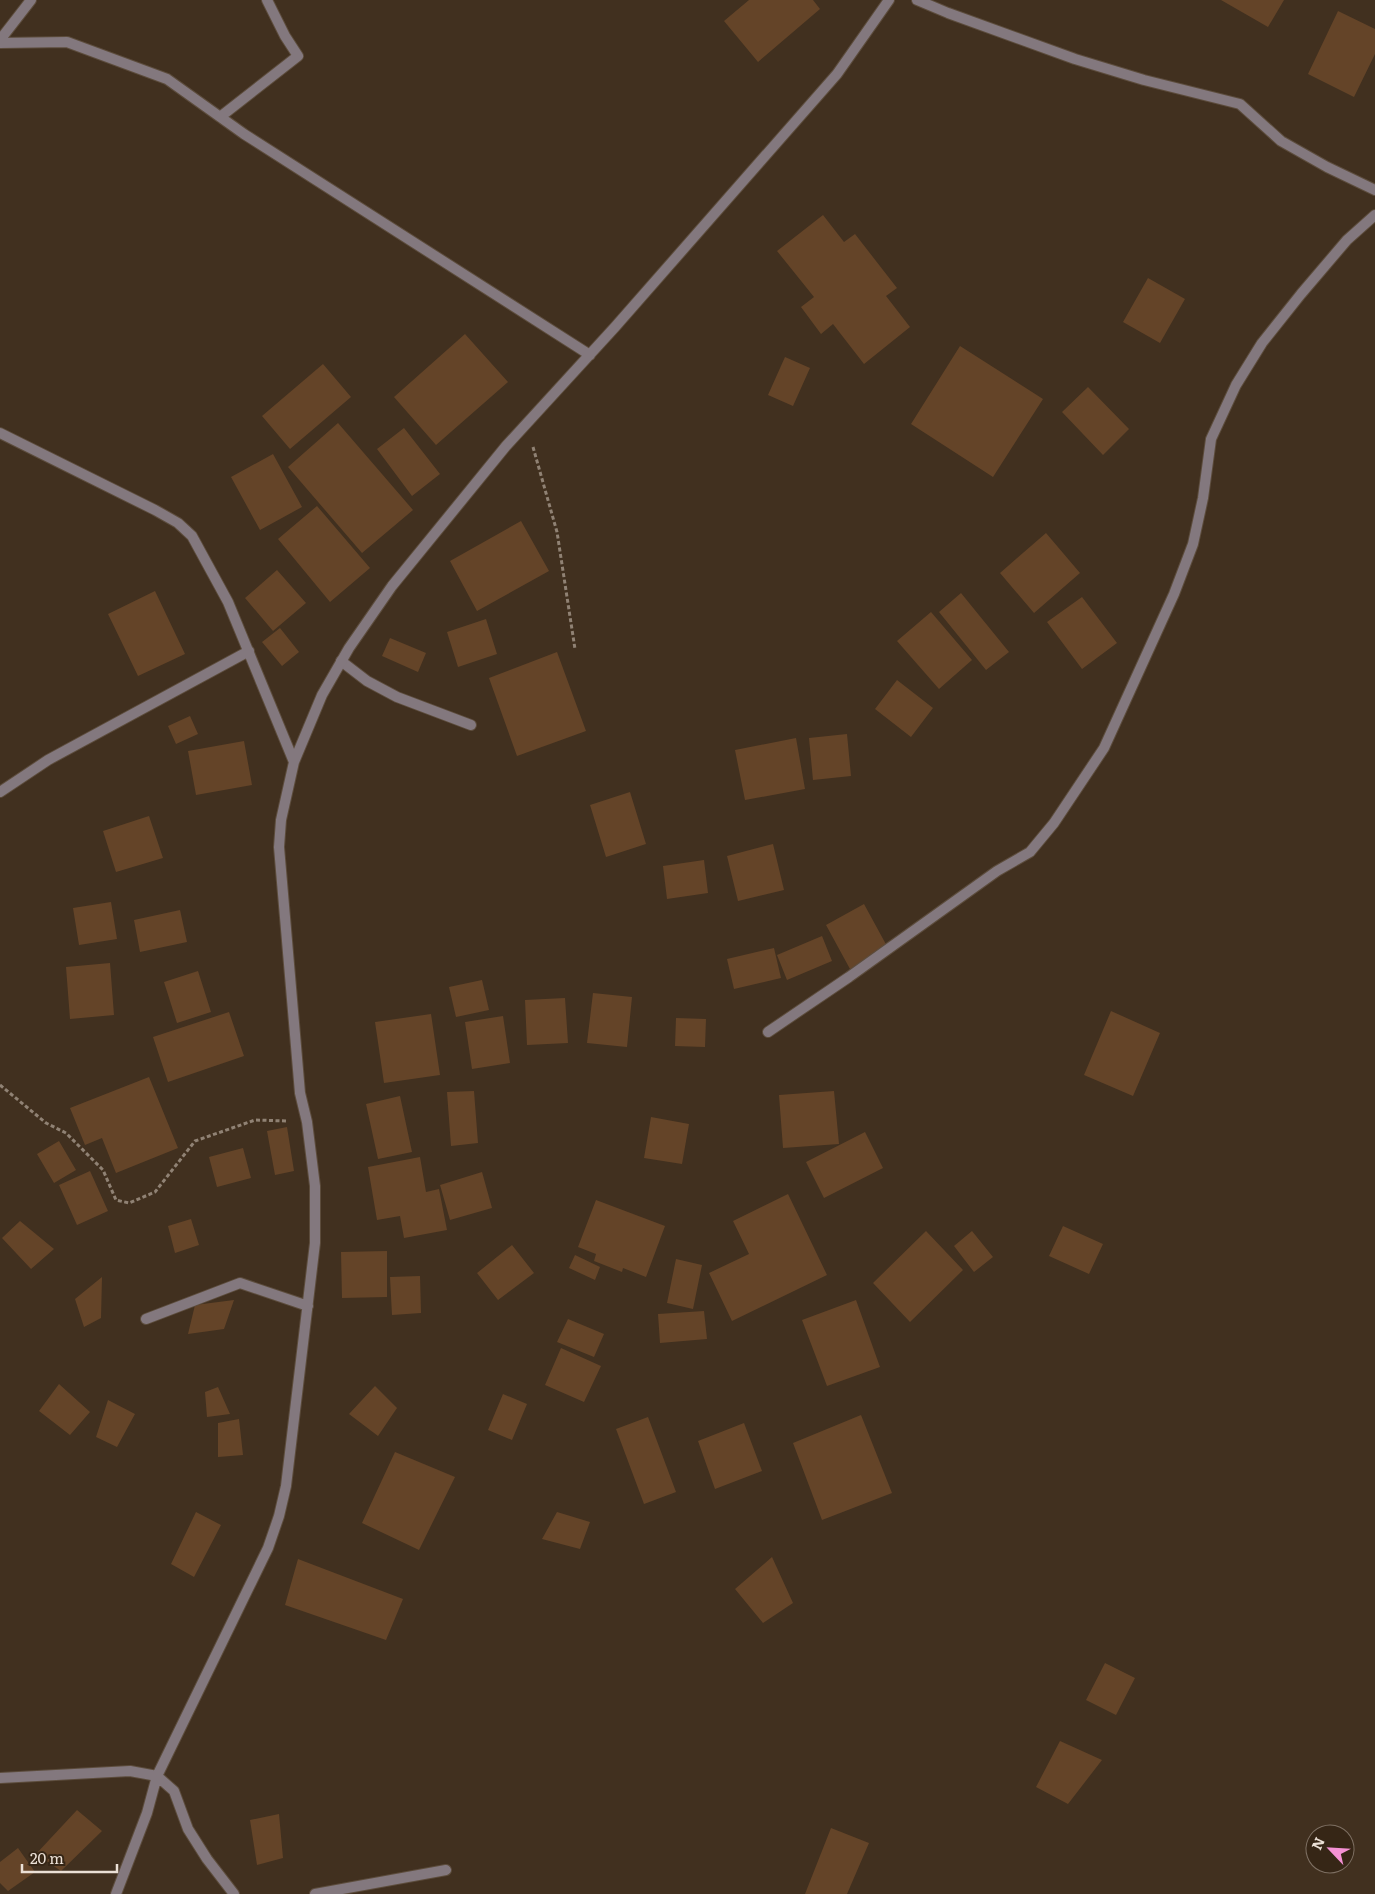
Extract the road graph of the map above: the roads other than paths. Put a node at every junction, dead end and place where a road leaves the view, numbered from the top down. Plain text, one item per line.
1 (31, 0) edge
2 (267, 0) edge
3 (889, 0) edge
4 (917, 0) edge
5 (0, 41) edge
6 (220, 117) junction
7 (1375, 190) edge
8 (1375, 215) edge
9 (590, 354) junction
10 (0, 433) edge
11 (248, 651) junction
12 (341, 661) junction
13 (471, 725) dead end
14 (294, 762) junction
15 (0, 792) edge
16 (768, 1032) dead end
17 (308, 1306) junction
18 (146, 1320) dead end
19 (157, 1776) junction
20 (0, 1778) edge
21 (446, 1870) dead end
22 (116, 1894) edge
23 (234, 1894) edge
24 (314, 1894) edge

1 - 5 street
2 - 6 street
3 - 9 street
4 - 7 street
5 - 6 street
6 - 9 street
8 - 16 street
9 - 12 street
10 - 11 street
11 - 14 street
11 - 15 street
12 - 13 street
12 - 14 street
14 - 17 street
17 - 18 street
17 - 19 street
19 - 20 street
19 - 22 street
19 - 23 street
21 - 24 street

